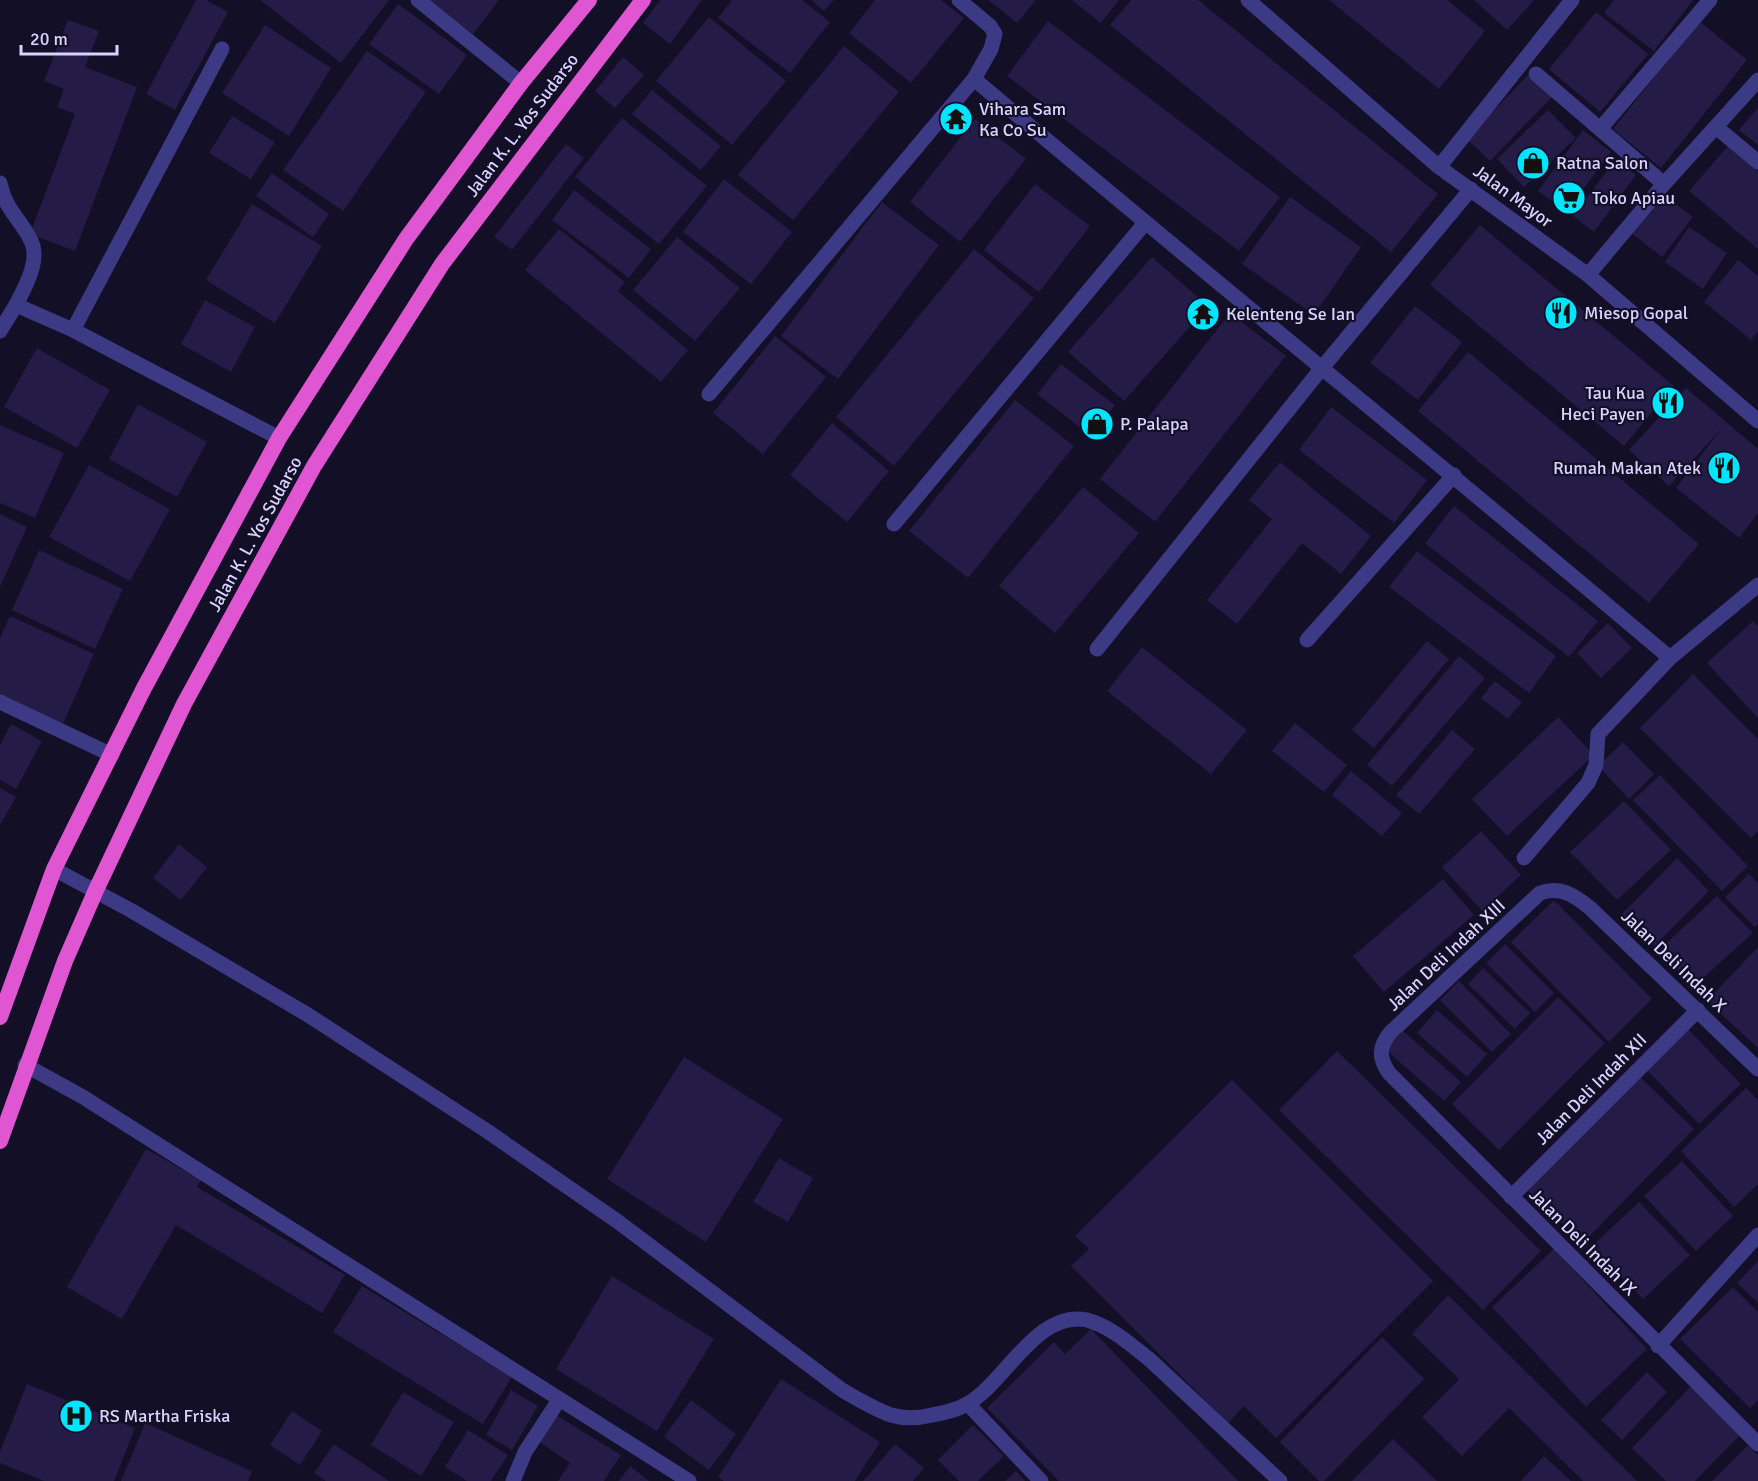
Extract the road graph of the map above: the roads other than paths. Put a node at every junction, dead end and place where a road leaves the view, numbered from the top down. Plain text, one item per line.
1 (418, 0) edge
2 (589, 0) edge
3 (643, 0) edge
4 (959, 0) edge
5 (1248, 0) edge
6 (1572, 0) edge
7 (1710, 0) edge
8 (222, 49) dead end
9 (1536, 74) dead end
10 (974, 79) junction
11 (1758, 80) edge
12 (521, 83) junction
13 (1716, 127) junction
14 (1600, 129) junction
15 (1758, 162) edge
16 (1439, 167) junction
17 (0, 183) edge
18 (1664, 184) junction
19 (1471, 189) junction
20 (1145, 223) junction
21 (1588, 275) junction
22 (16, 305) junction
23 (73, 330) junction
24 (0, 331) edge
25 (1321, 369) junction
26 (709, 394) dead end
27 (1758, 422) edge
28 (279, 438) junction
29 (1454, 475) junction
30 (894, 524) dead end
31 (1758, 585) edge
32 (1307, 640) dead end
33 (1097, 649) dead end
34 (1670, 658) junction
35 (0, 702) edge
36 (112, 754) junction
37 (1524, 858) dead end
38 (54, 869) junction
39 (96, 890) junction
40 (1558, 890) joint
41 (1698, 1010) junction
42 (0, 1017) edge
43 (25, 1065) junction
44 (1384, 1065) joint
45 (1758, 1070) edge
46 (0, 1141) edge
47 (1511, 1197) junction
48 (1758, 1235) edge
49 (1658, 1346) junction
50 (559, 1400) junction
51 (968, 1404) junction
52 (1758, 1444) edge
53 (513, 1481) edge
54 (689, 1481) edge
55 (1041, 1481) edge
56 (1280, 1481) edge

1 - 12 street
2 - 12 highway, Jalan K. L. Yos Sudarso
3 - 39 highway, Jalan K. L. Yos Sudarso
4 - 10 street
5 - 16 street, Jalan Mayor
6 - 16 street
7 - 14 street
8 - 23 street
9 - 14 street
10 - 20 street
10 - 26 street
11 - 13 street
12 - 28 highway, Jalan K. L. Yos Sudarso
13 - 15 street
13 - 18 street
14 - 18 street
16 - 19 street, Jalan Mayor
17 - 22 street
18 - 21 street
19 - 21 street, Jalan Mayor
19 - 25 street
20 - 25 street
20 - 30 street
21 - 27 street, Jalan Mayor
22 - 23 street
22 - 24 street
23 - 28 street
25 - 29 street
25 - 33 street
28 - 36 highway, Jalan K. L. Yos Sudarso
29 - 32 street
29 - 34 street
31 - 34 street
34 - 37 street
35 - 36 street
36 - 38 highway, Jalan K. L. Yos Sudarso
38 - 39 street
38 - 42 highway, Jalan K. L. Yos Sudarso
39 - 43 highway, Jalan K. L. Yos Sudarso
39 - 51 street
40 - 41 street, Jalan Deli Indah X
40 - 44 street, Jalan Deli Indah XIII
41 - 45 street, Jalan Deli Indah X
41 - 47 street, Jalan Deli Indah XII
43 - 46 highway, Jalan K. L. Yos Sudarso
43 - 50 street
44 - 47 street, Jalan Deli Indah IX
47 - 49 street, Jalan Deli Indah IX
48 - 49 street
49 - 52 street, Jalan Deli Indah IX
50 - 53 street
50 - 54 street
51 - 55 street
51 - 56 street

